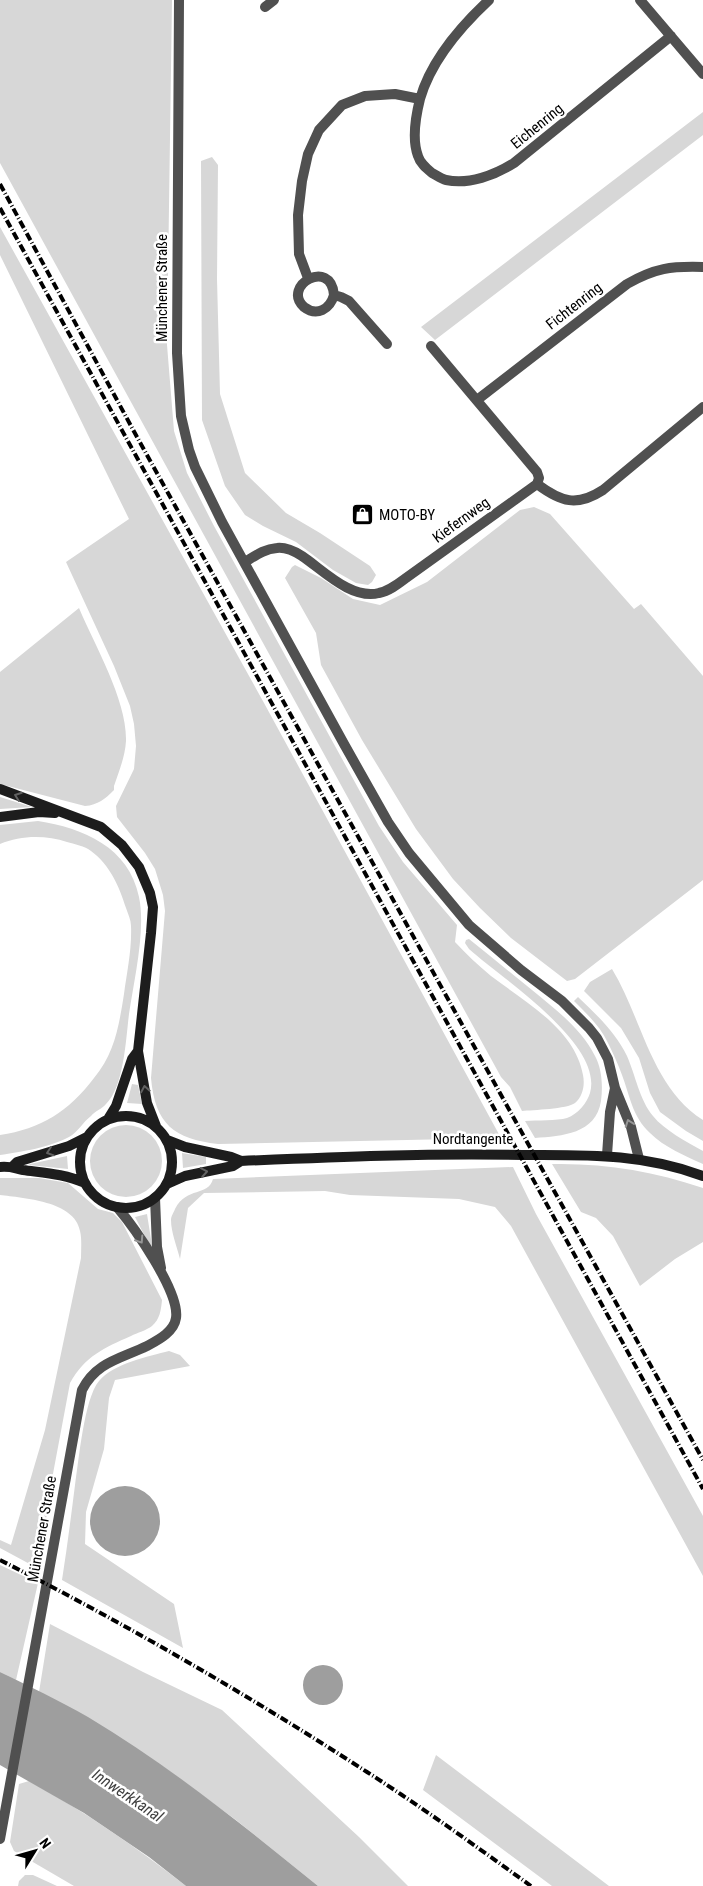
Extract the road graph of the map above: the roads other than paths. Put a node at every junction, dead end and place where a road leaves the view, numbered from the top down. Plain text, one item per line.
1 (179, 0) edge
2 (274, 0) edge
3 (489, 0) edge
4 (640, 0) edge
5 (265, 7) dead end
6 (671, 36) junction
7 (703, 74) edge
8 (420, 99) junction
9 (703, 267) edge
10 (308, 278) junction
11 (334, 295) junction
12 (387, 344) dead end
13 (431, 346) dead end
14 (477, 400) junction
15 (703, 407) edge
16 (538, 484) junction
17 (245, 562) junction
18 (0, 789) edge
19 (68, 814) junction
20 (0, 817) edge
21 (138, 1051) junction
22 (615, 1088) junction
23 (108, 1119) junction
24 (156, 1126) junction
25 (87, 1137) junction
26 (167, 1140) junction
27 (607, 1155) junction
28 (638, 1159) junction
29 (241, 1161) junction
30 (13, 1166) junction
31 (0, 1167) edge
32 (703, 1176) edge
33 (85, 1183) junction
34 (167, 1184) junction
35 (155, 1198) junction
36 (117, 1207) junction
37 (162, 1274) junction
38 (0, 1836) edge

1 - 17 street, Münchener Straße
2 - 5 street
3 - 8 street, Eichenring
4 - 6 street
6 - 7 street
6 - 8 street, Eichenring
8 - 10 street
9 - 14 street, Fichtenring
10 - 11 street
10 - 11 street
11 - 12 street
13 - 14 street
14 - 16 street
15 - 16 street
16 - 17 street, Kiefernweg
17 - 22 street, Münchener Straße
19 -> 18 main road
19 - 20 main road
19 - 21 main road
21 - 23 main road
24 -> 21 main road
22 - 27 street
28 -> 22 street, Münchener Straße
23 - 24 main road
23 - 25 main road
24 - 26 main road
25 -> 30 main road
25 - 33 main road
26 - 29 main road, Nordtangente
26 - 34 main road
27 - 28 main road, Nordtangente
27 - 29 main road, Nordtangente
28 - 32 main road, Nordtangente
34 -> 29 main road, Nordtangente
30 - 31 main road
30 - 33 main road
33 - 36 main road
34 - 35 main road
35 - 36 main road
35 - 37 street, Münchener Straße
36 -> 37 street, Münchener Straße
37 - 38 street, Münchener Straße

